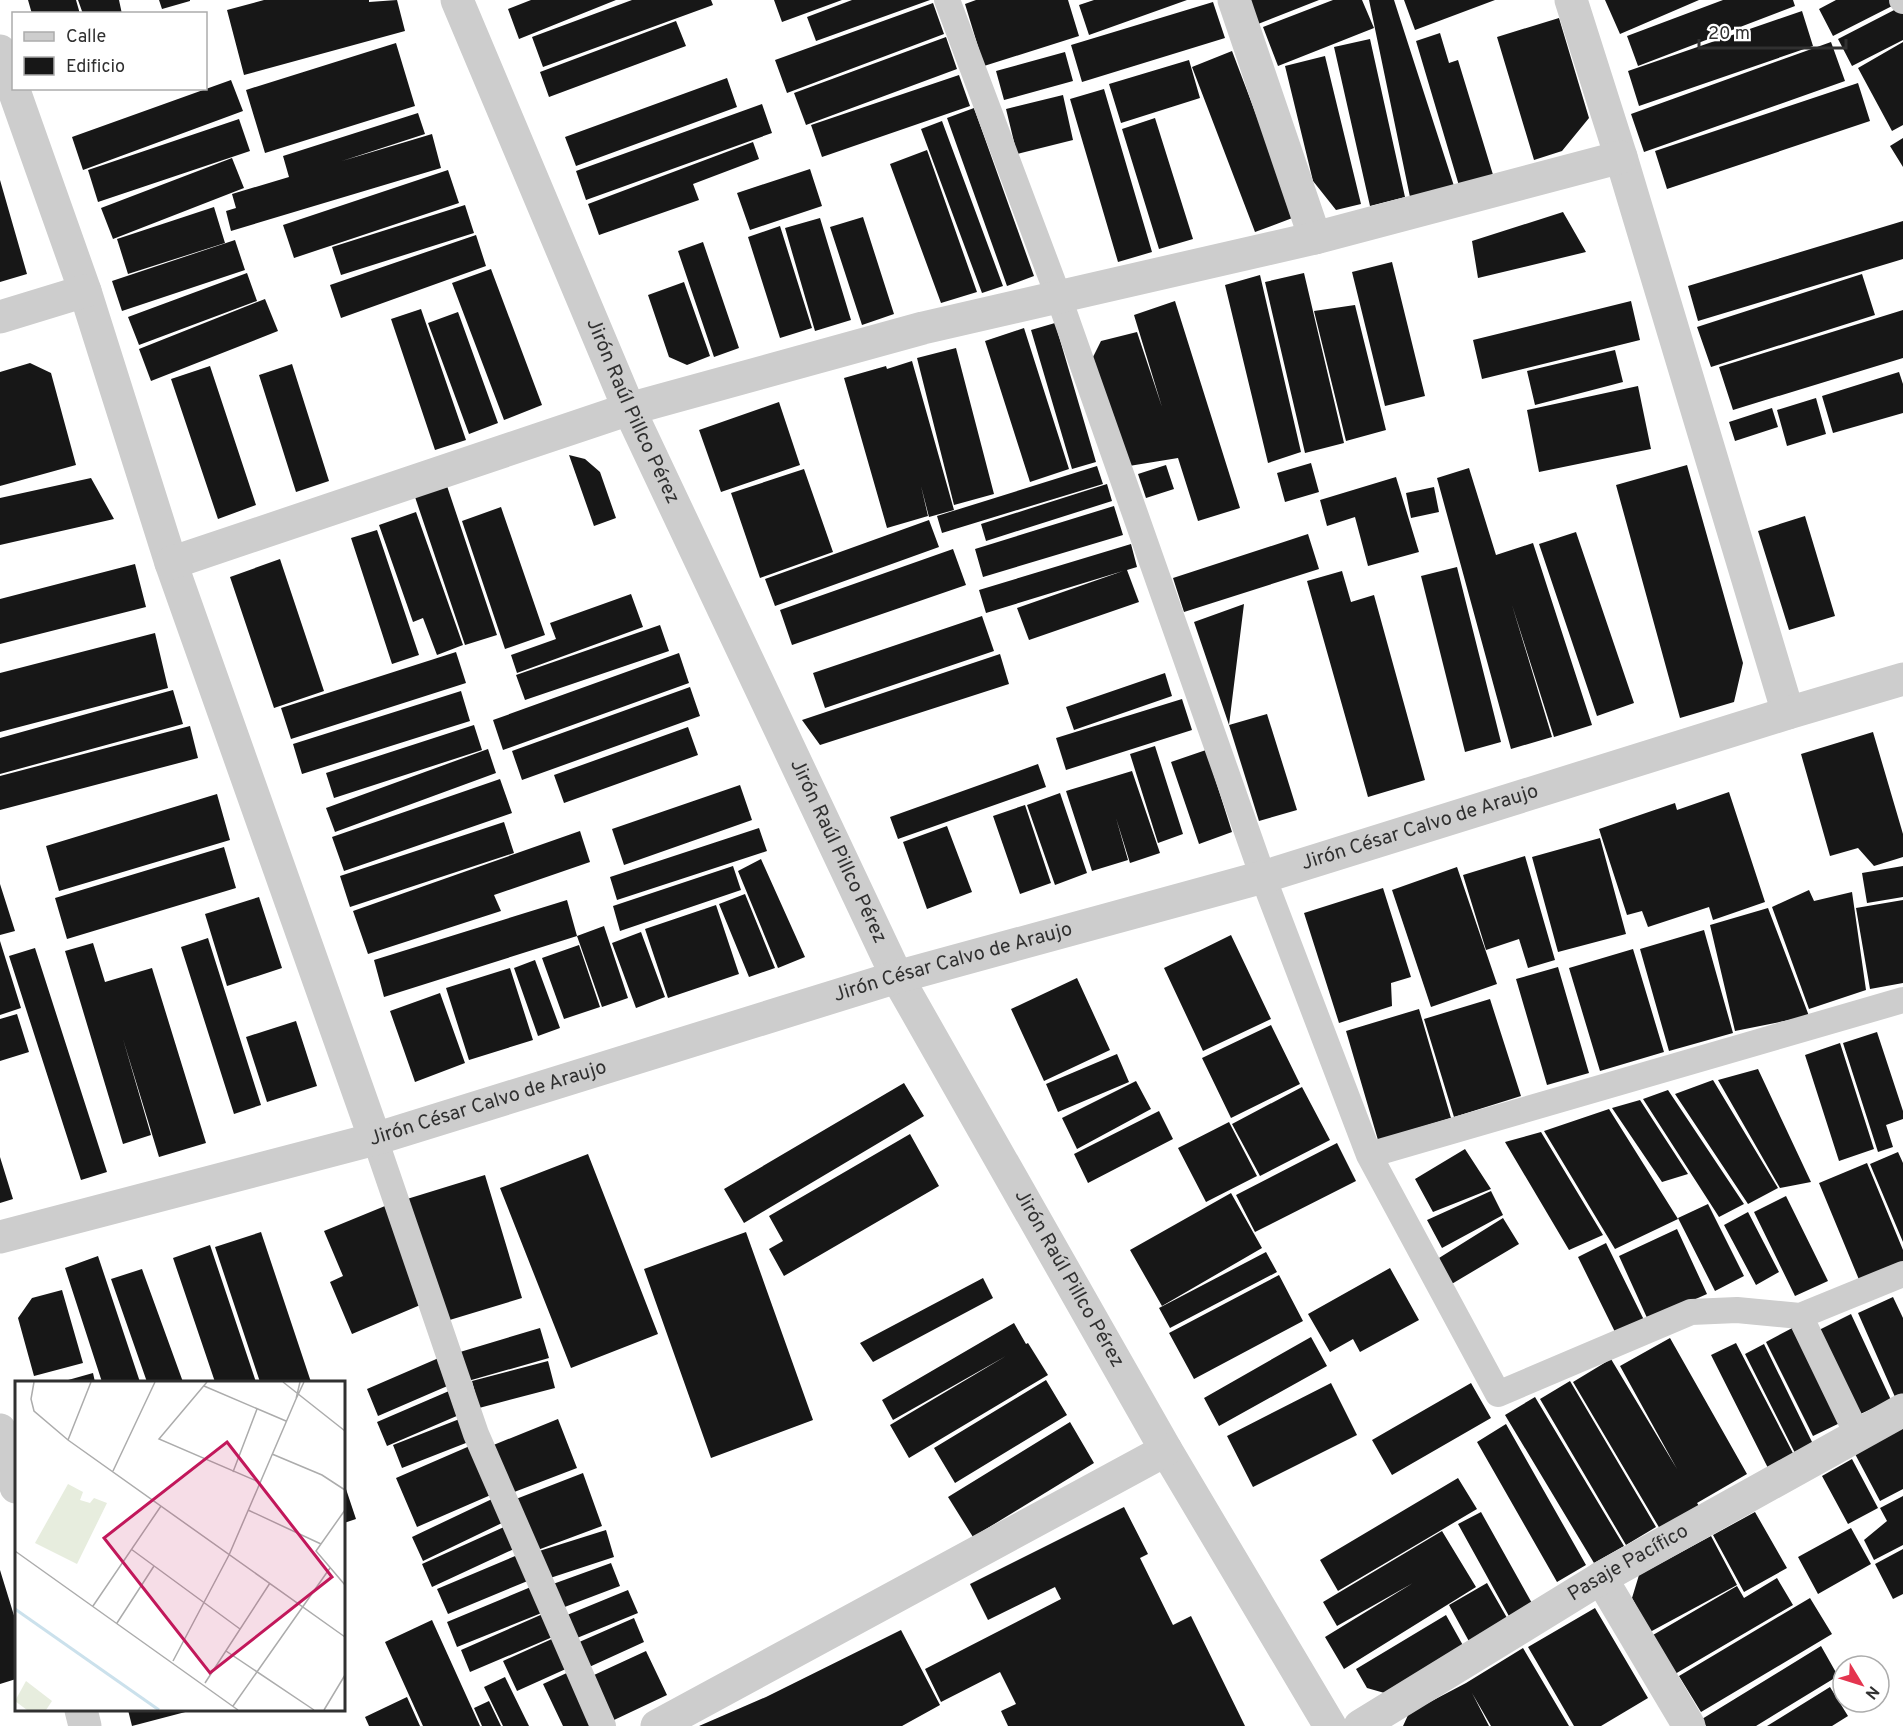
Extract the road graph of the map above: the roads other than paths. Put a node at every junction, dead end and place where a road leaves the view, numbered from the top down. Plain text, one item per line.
1 (457, 0) edge
2 (947, 0) edge
3 (1234, 0) edge
4 (1571, 0) edge
5 (0, 51) edge
6 (12, 85) edge
7 (14, 90) edge
8 (1621, 157) junction
9 (1316, 238) junction
10 (85, 291) junction
11 (1059, 298) junction
12 (0, 317) edge
13 (629, 409) junction
14 (171, 564) junction
15 (1903, 679) edge
16 (1788, 713) junction
17 (1263, 877) junction
18 (897, 977) junction
19 (1903, 1000) edge
20 (375, 1139) junction
21 (1369, 1155) junction
22 (0, 1237) edge
23 (1903, 1274) edge
24 (1800, 1316) junction
25 (1903, 1410) edge
26 (0, 1430) edge
27 (1858, 1436) junction
28 (1166, 1450) junction
29 (15, 1483) edge
30 (1601, 1578) junction
31 (81, 1711) edge
32 (85, 1726) edge
33 (603, 1726) edge
34 (657, 1726) edge
35 (1330, 1726) edge
36 (1360, 1726) edge
37 (1689, 1726) edge

1 - 13 street, Jirón Raúl Pillco Pérez
2 - 11 lane
3 - 9 street
4 - 8 street
5 - 6 street
7 - 10 street
8 - 9 street
8 - 16 street
9 - 11 street
10 - 12 street
10 - 14 street
11 - 13 street
11 - 17 lane
13 - 14 street
13 - 18 street, Jirón Raúl Pillco Pérez
14 - 20 street
15 - 16 street, Jirón César Calvo de Araujo
16 - 17 street, Jirón César Calvo de Araujo
17 - 18 street, Jirón César Calvo de Araujo
17 - 21 lane
18 - 20 street, Jirón César Calvo de Araujo
18 - 28 street, Jirón Raúl Pillco Pérez
19 - 21 lane
20 - 22 street, Jirón César Calvo de Araujo
20 - 33 lane
21 - 24 lane
23 - 24 lane
24 - 27 lane
25 - 27 street, Pasaje Pacífico
26 - 29 street
27 - 30 street, Pasaje Pacífico
28 - 34 street
28 - 35 street, Jirón Raúl Pillco Pérez
30 - 36 street, Pasaje Pacífico
30 - 37 street
31 - 32 street

